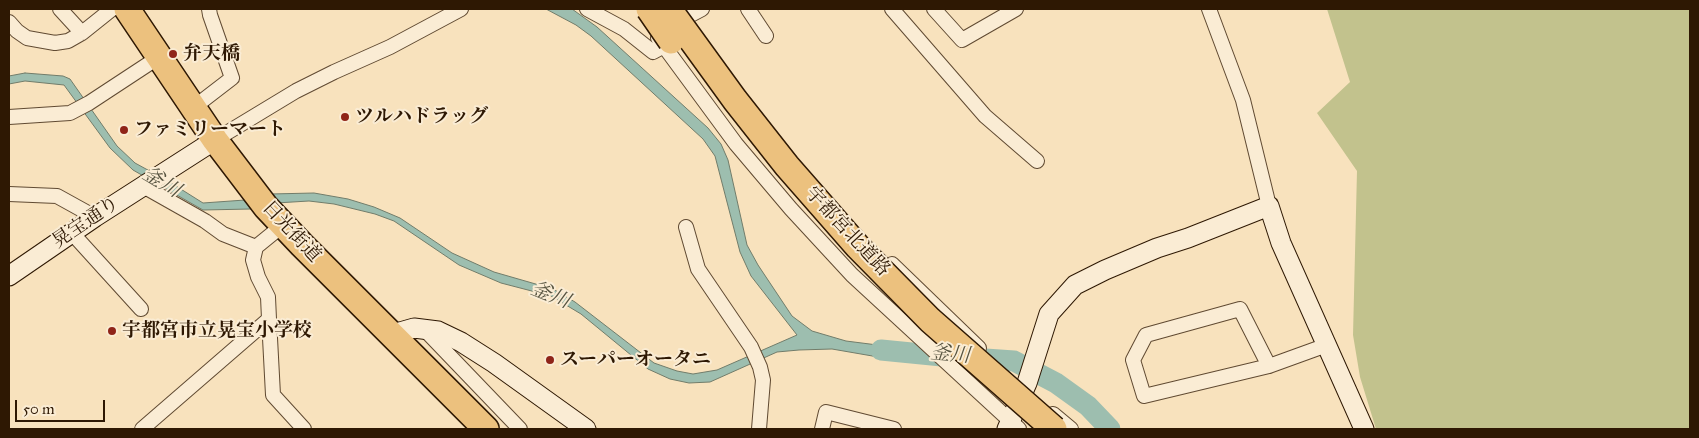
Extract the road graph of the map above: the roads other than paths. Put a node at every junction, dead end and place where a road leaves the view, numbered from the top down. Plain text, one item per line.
1 (60, 9) edge
2 (112, 9) edge
3 (127, 9) edge
4 (209, 9) edge
5 (461, 9) edge
6 (587, 9) edge
7 (639, 9) edge
8 (649, 9) edge
9 (702, 9) edge
10 (748, 9) edge
11 (892, 9) edge
12 (934, 9) edge
13 (1209, 9) edge
14 (1011, 10) edge
15 (678, 12) edge
16 (9, 22) edge
17 (82, 33) junction
18 (766, 36) dead end
19 (664, 46) junction
20 (159, 57) junction
21 (193, 108) junction
22 (9, 118) edge
23 (215, 140) junction
24 (1037, 161) dead end
25 (151, 181) junction
26 (9, 194) edge
27 (1269, 206) junction
28 (95, 217) junction
29 (283, 225) junction
30 (686, 227) dead end
31 (72, 233) junction
32 (256, 247) junction
33 (9, 276) edge
34 (141, 309) dead end
35 (269, 319) junction
36 (424, 329) junction
37 (393, 334) junction
38 (1327, 345) junction
39 (1269, 366) junction
40 (1025, 387) junction
41 (1016, 427) edge
42 (142, 429) edge
43 (304, 429) edge
44 (486, 429) edge
45 (520, 429) edge
46 (586, 429) edge
47 (759, 429) edge
48 (822, 429) edge
49 (894, 429) edge
50 (1054, 429) edge
51 (1071, 429) edge
52 (1364, 429) edge

1 - 17 street
2 - 17 street
3 - 20 highway, 日光街道
4 - 21 street
5 - 23 street
6 - 19 street
7 - 19 street
8 - 41 highway, 宇都宮北道路, bridge
9 - 15 street
10 - 18 street
11 - 24 street
12 - 14 street
13 - 27 street
15 - 40 street
15 - 50 highway, 宇都宮北道路, bridge
16 - 17 street
19 - 41 street
20 - 21 highway, 日光街道
20 - 22 street
21 - 23 highway, 日光街道
23 - 25 street, 晃宝通り
23 - 29 highway, 日光街道
25 - 28 street, 晃宝通り
25 - 32 street
26 - 28 street
27 - 38 street
27 - 40 street
28 - 31 street, 晃宝通り
29 - 32 street
29 - 37 highway, 日光街道
30 - 47 street
31 - 33 street, 晃宝通り
31 - 34 street
32 - 35 street
35 - 42 street
35 - 43 street
36 - 37 street
36 - 45 street
36 - 46 street
37 - 44 highway, 日光街道
38 - 39 street
38 - 52 street
39 - 39 street
40 - 41 street
40 - 51 street
48 - 49 street

